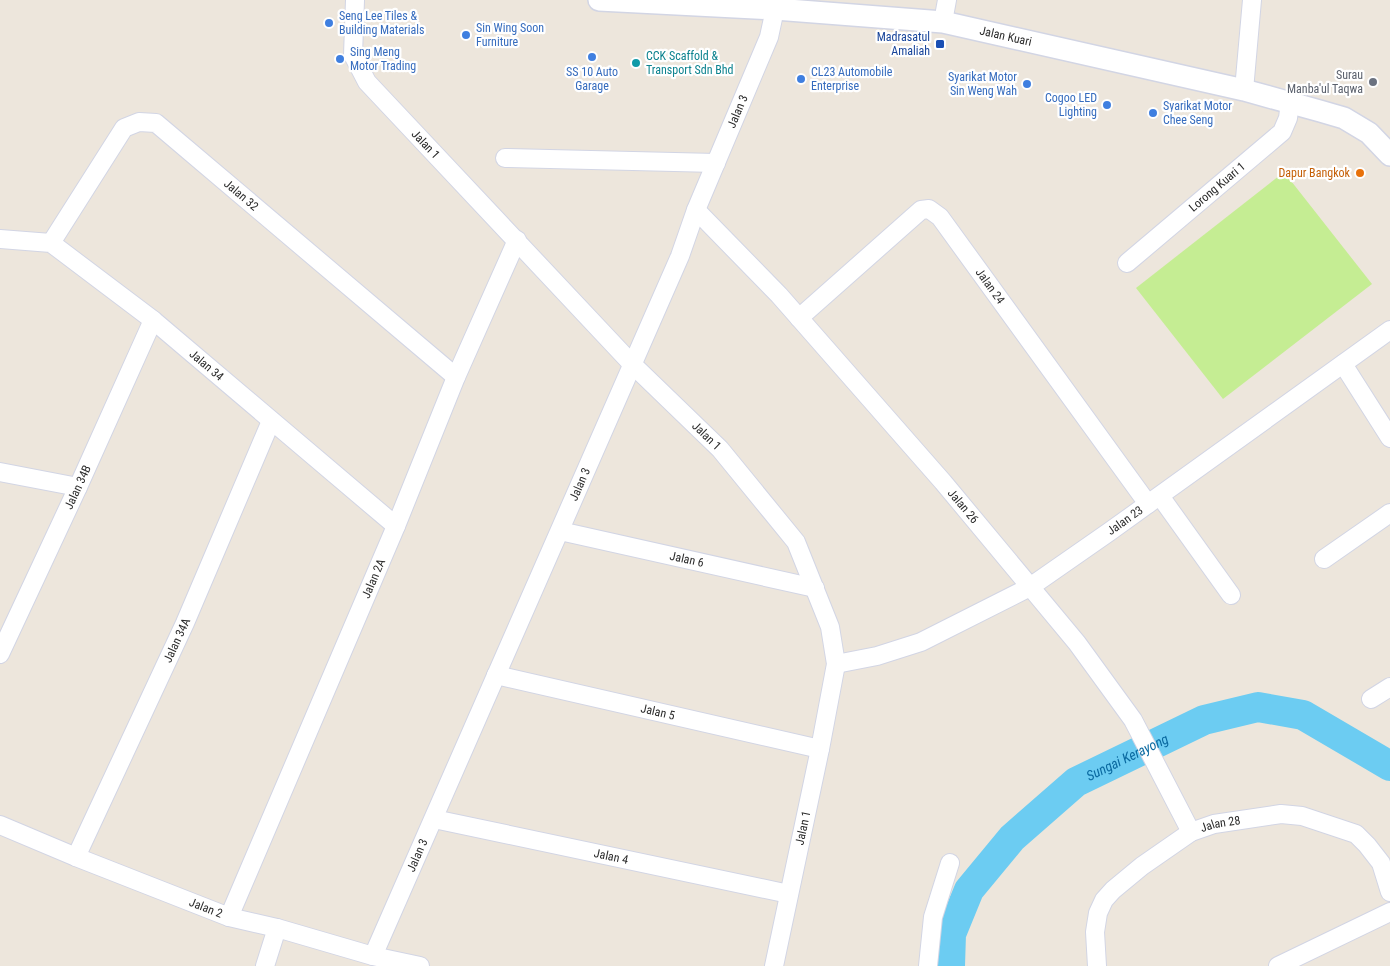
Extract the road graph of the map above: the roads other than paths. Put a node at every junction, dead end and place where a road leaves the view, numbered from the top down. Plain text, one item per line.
1 (355, 0) edge
2 (599, 0) edge
3 (947, 0) edge
4 (1252, 0) edge
5 (775, 9) junction
6 (943, 22) junction
7 (1244, 90) junction
8 (1290, 102) junction
9 (1390, 155) edge
10 (504, 158) dead end
11 (716, 163) junction
12 (696, 210) junction
13 (0, 239) edge
14 (517, 240) junction
15 (50, 243) junction
16 (1127, 264) dead end
17 (799, 318) junction
18 (153, 320) junction
19 (1390, 330) edge
20 (632, 364) junction
21 (1343, 364) junction
22 (456, 377) junction
23 (271, 421) junction
24 (1390, 438) edge
25 (0, 472) edge
26 (78, 487) junction
27 (1154, 500) junction
28 (1390, 513) edge
29 (396, 526) junction
30 (560, 532) junction
31 (1324, 559) dead end
32 (1030, 587) junction
33 (815, 588) junction
34 (1231, 595) dead end
35 (0, 654) edge
36 (836, 664) junction
37 (496, 675) junction
38 (1390, 687) edge
39 (1370, 699) dead end
40 (820, 749) junction
41 (434, 819) junction
42 (0, 825) edge
43 (1191, 832) junction
44 (76, 857) junction
45 (950, 863) dead end
46 (1390, 892) edge
47 (789, 894) junction
48 (1390, 912) edge
49 (229, 917) junction
50 (277, 928) junction
51 (372, 956) junction
52 (265, 966) edge
53 (420, 966) edge
54 (774, 966) edge
55 (928, 966) edge
56 (1097, 966) edge
57 (1278, 966) edge

1 - 14 street, Jalan 1
2 - 5 street, Jalan Kuari
3 - 6 street
4 - 7 street
5 - 6 street, Jalan Kuari
5 - 11 street, Jalan 3
6 - 7 street, Jalan Kuari
7 - 8 street, Jalan Kuari
8 - 9 street, Jalan Kuari
8 - 16 street, Lorong Kuari 1
10 - 11 street
11 - 12 street, Jalan 3
12 - 17 street, Jalan 26
12 - 20 street, Jalan 3
13 - 15 street
14 - 20 street, Jalan 1
14 - 22 street, Jalan 2A
15 - 18 street, Jalan 34
15 - 22 street, Jalan 32
17 - 27 street, Jalan 24
17 - 32 street, Jalan 26
18 - 23 street, Jalan 34
18 - 26 street, Jalan 34B
19 - 21 street, Jalan 23
20 - 30 street, Jalan 3
20 - 33 street, Jalan 1
21 - 24 street
21 - 27 street, Jalan 23
22 - 29 street, Jalan 2A
23 - 29 street, Jalan 34
23 - 44 street, Jalan 34A
25 - 26 street
26 - 35 street, Jalan 34B
27 - 32 street, Jalan 23
27 - 34 street, Jalan 24
28 - 31 street
29 - 49 street, Jalan 2A
30 - 33 street, Jalan 6
30 - 37 street, Jalan 3
32 - 36 street, Jalan 23
32 - 43 street, Jalan 26
33 - 36 street, Jalan 1
36 - 40 street, Jalan 1
37 - 40 street, Jalan 5
37 - 41 street, Jalan 3
38 - 39 street
40 - 47 street, Jalan 1
41 - 47 street, Jalan 4
41 - 51 street, Jalan 3
42 - 44 street, Jalan 2
43 - 46 street, Jalan 28
43 - 56 street, Jalan 28
44 - 49 street, Jalan 2
45 - 55 street
47 - 54 street, Jalan 1
48 - 57 street
49 - 50 street, Jalan 2
50 - 51 street, Jalan 2
50 - 52 street
51 - 53 street, Jalan 2

